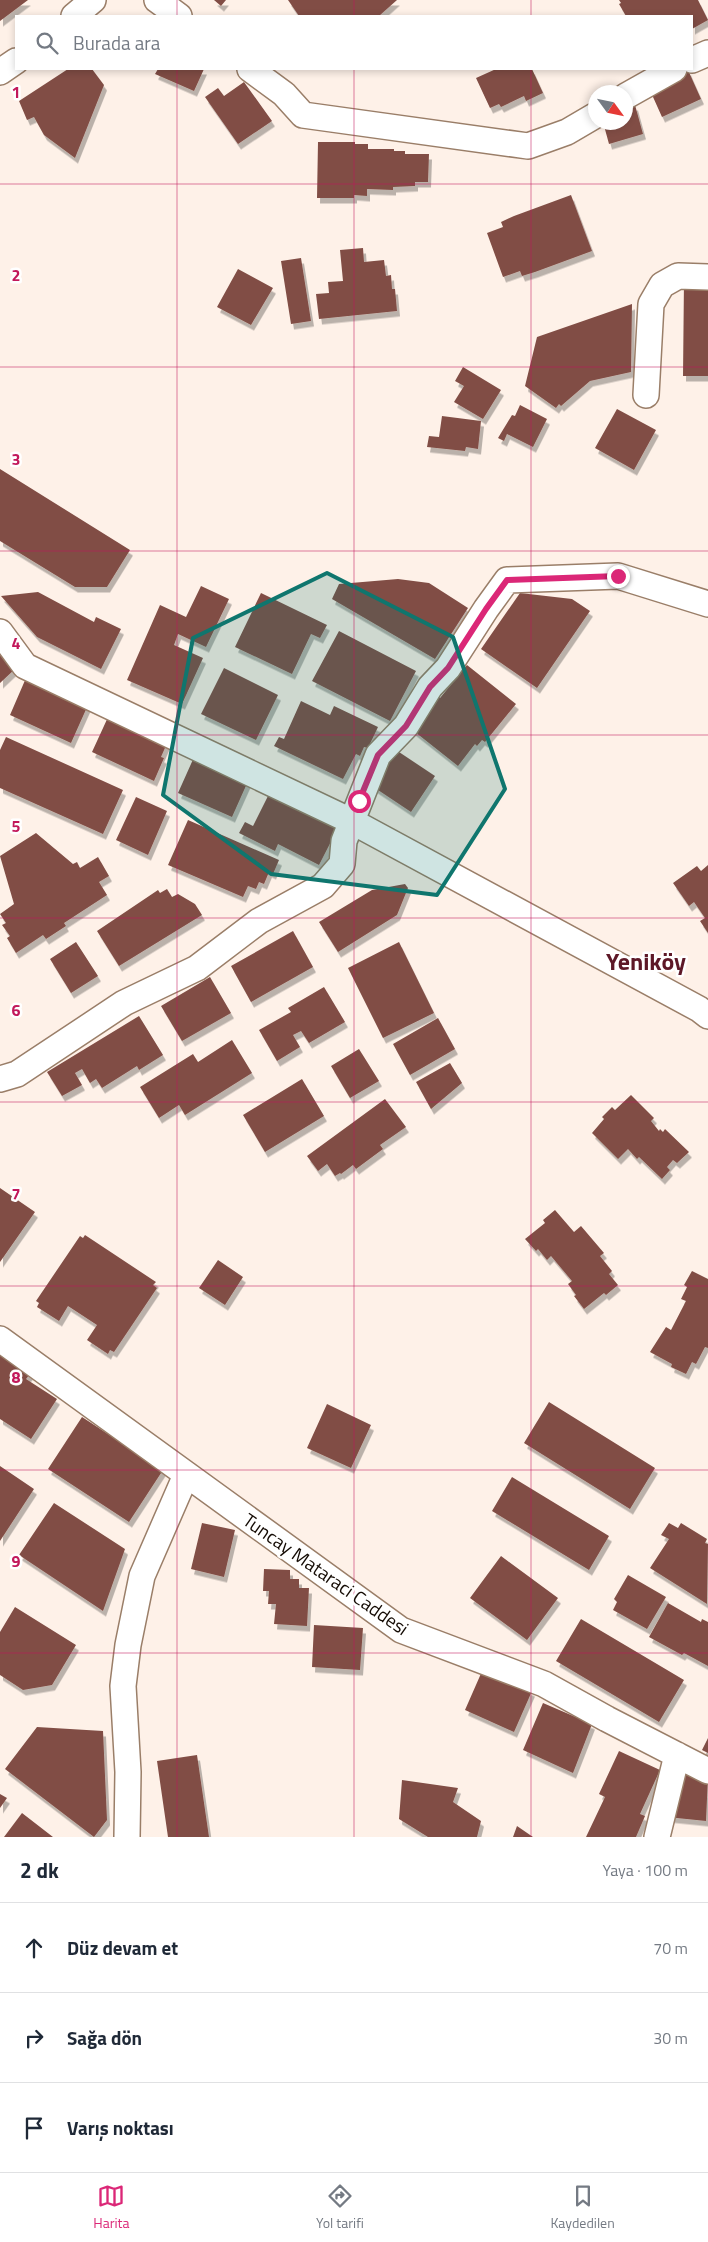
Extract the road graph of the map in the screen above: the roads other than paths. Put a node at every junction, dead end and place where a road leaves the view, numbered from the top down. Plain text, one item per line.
1 (93, 0) edge
2 (157, 0) edge
3 (75, 15) edge
4 (178, 15) edge
5 (708, 53) edge
6 (693, 60) edge
7 (15, 62) edge
8 (251, 70) edge
9 (672, 70) edge
10 (0, 72) edge
11 (633, 92) edge
12 (588, 120) edge
13 (708, 277) edge
14 (646, 396) dead end
15 (708, 604) edge
16 (0, 632) edge
17 (353, 822) junction
18 (708, 1016) edge
19 (0, 1079) edge
20 (0, 1339) edge
21 (186, 1475) junction
22 (677, 1755) junction
23 (708, 1771) edge
24 (127, 1837) edge
25 (657, 1837) edge

1 - 3 street
2 - 4 street
5 - 6 street
7 - 10 street
8 - 12 street
9 - 11 street
13 - 14 street
15 - 17 street
16 - 17 street
17 - 18 street
17 - 19 street
20 - 21 street, Tuncay Mataraci Caddesi
21 - 22 street, Tuncay Mataraci Caddesi
21 - 24 street
22 - 23 street, Tuncay Mataraci Caddesi
22 - 25 street

